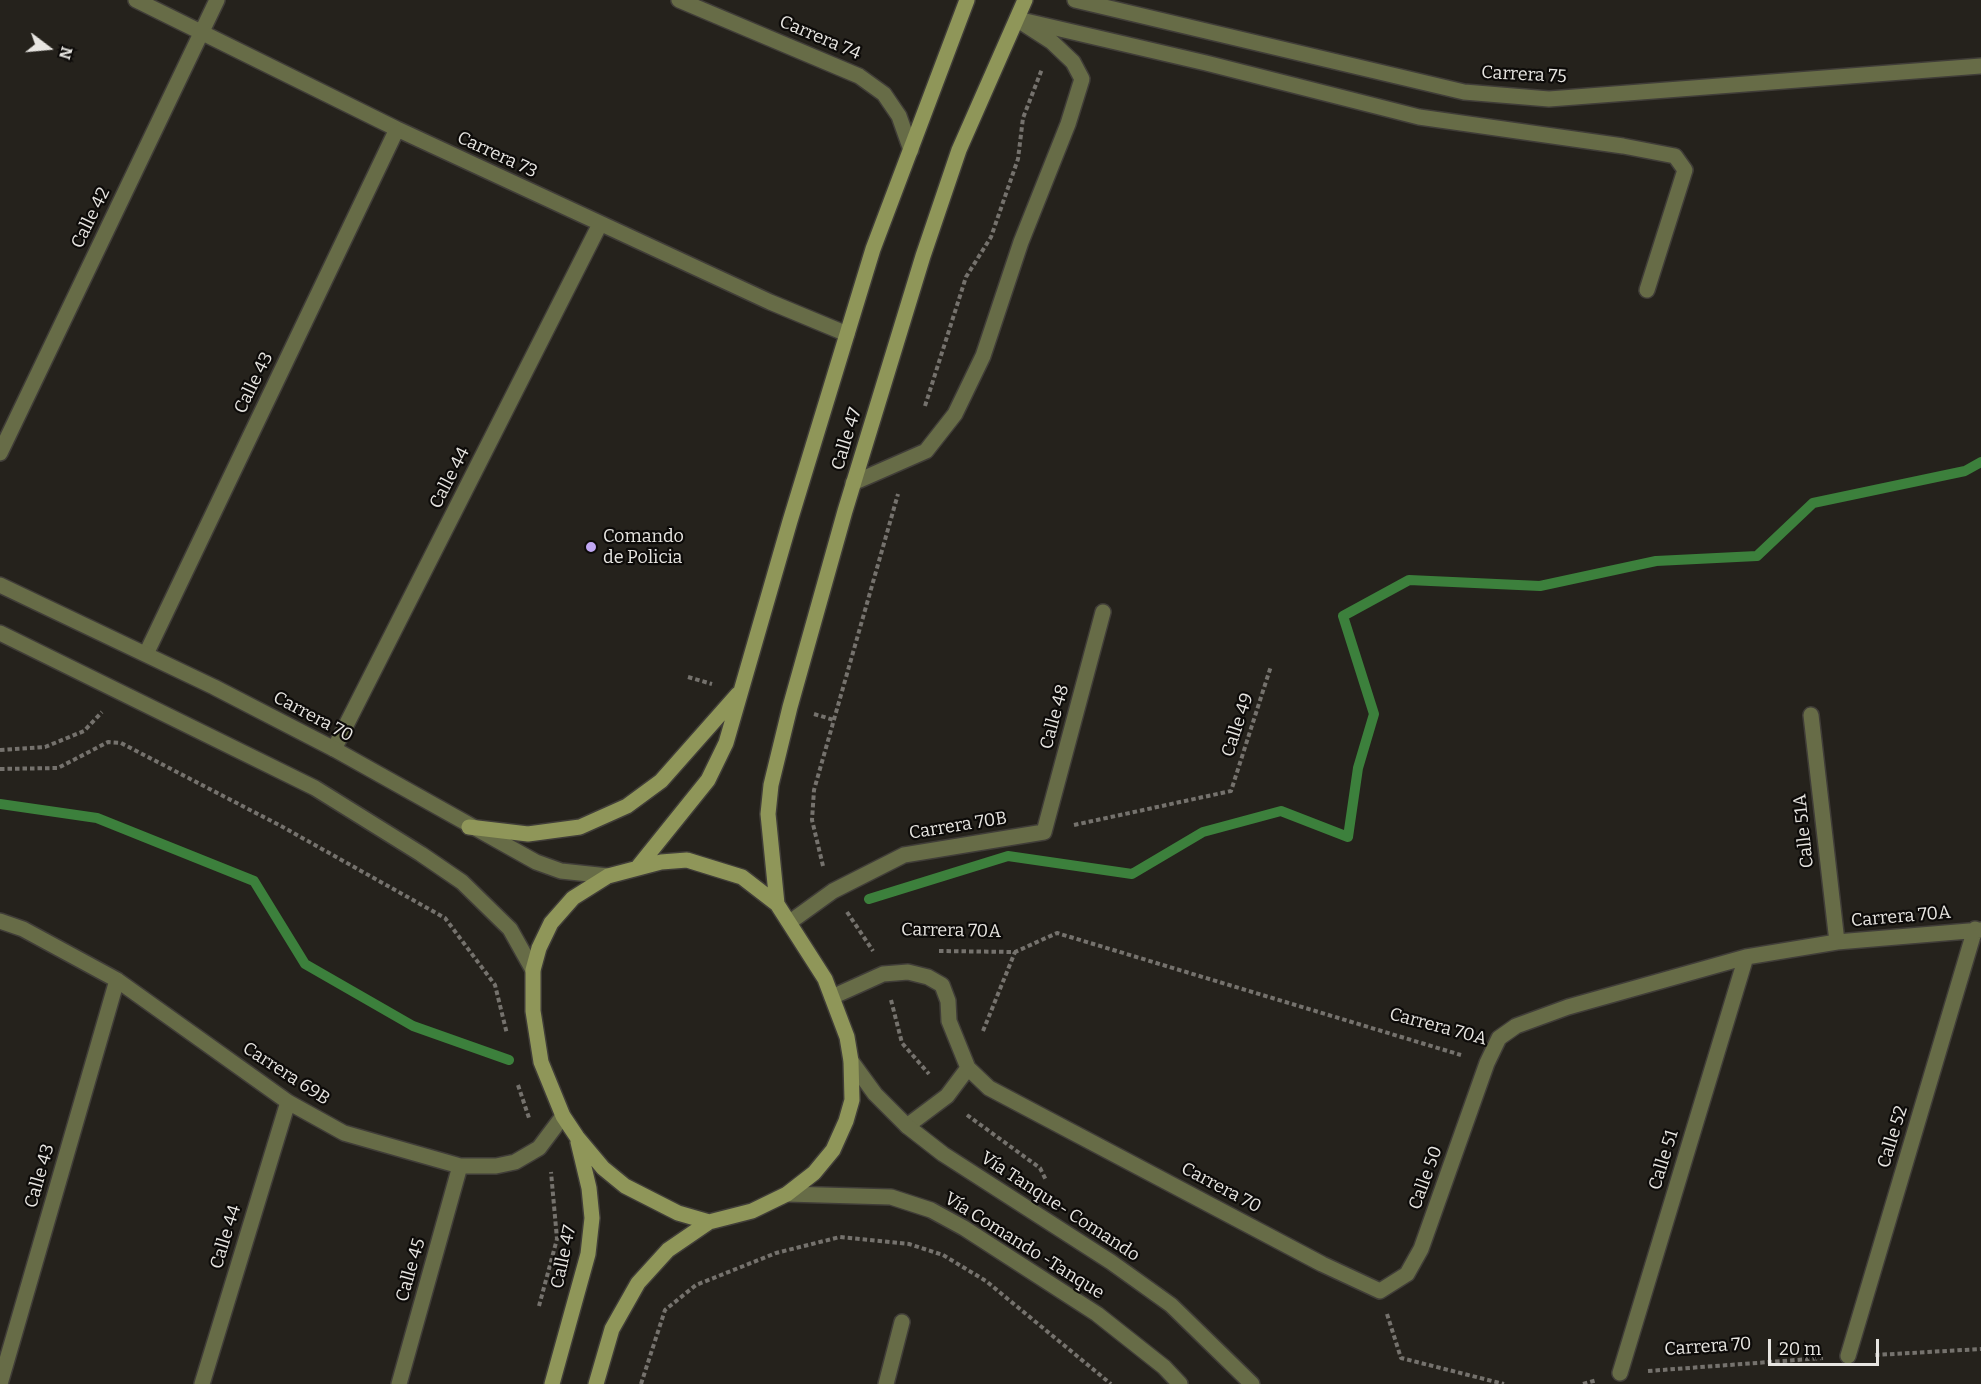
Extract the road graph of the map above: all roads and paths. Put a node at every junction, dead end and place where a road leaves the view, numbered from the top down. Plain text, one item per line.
1 (136, 0) edge
2 (217, 0) edge
3 (680, 0) edge
4 (967, 0) edge
5 (1025, 0) edge
6 (1075, 0) edge
7 (1017, 19) junction
8 (200, 33) junction
9 (1052, 42) junction
10 (1981, 66) edge
11 (398, 129) junction
12 (911, 150) junction
13 (600, 224) junction
14 (1647, 290) dead end
15 (847, 334) junction
16 (923, 414) dead end
17 (0, 453) edge
18 (908, 460) junction
19 (854, 483) junction
20 (0, 585) edge
21 (1103, 612) dead end
22 (0, 633) edge
23 (146, 654) junction
24 (1271, 666) dead end
25 (121, 691) junction
26 (740, 692) junction
27 (1811, 715) dead end
28 (334, 749) junction
29 (0, 750) edge
30 (0, 768) edge
31 (469, 827) junction
32 (1044, 832) junction
33 (638, 867) junction
34 (608, 876) junction
35 (832, 891) junction
36 (777, 904) junction
37 (0, 921) edge
38 (790, 922) junction
39 (1978, 929) edge
40 (1837, 942) junction
41 (872, 949) junction
42 (884, 949) dead end
43 (932, 950) dead end
44 (1015, 952) junction
45 (1746, 957) junction
46 (533, 970) junction
47 (883, 974) junction
48 (117, 980) junction
49 (832, 997) junction
50 (508, 1040) dead end
51 (851, 1061) junction
52 (1487, 1063) junction
53 (968, 1068) junction
54 (515, 1073) dead end
55 (947, 1096) junction
56 (288, 1102) junction
57 (563, 1116) junction
58 (907, 1126) junction
59 (577, 1137) junction
60 (539, 1148) junction
61 (460, 1166) junction
62 (1046, 1180) dead end
63 (787, 1194) junction
64 (710, 1222) junction
65 (1380, 1291) junction
66 (539, 1306) dead end
67 (902, 1322) dead end
68 (1981, 1349) edge
69 (1848, 1356) junction
70 (1620, 1373) junction
71 (0, 1384) edge
72 (202, 1384) edge
73 (399, 1384) edge
74 (552, 1384) edge
75 (596, 1384) edge
76 (641, 1384) edge
77 (886, 1384) edge
78 (1111, 1384) edge
79 (1180, 1384) edge
80 (1252, 1384) edge
81 (1504, 1384) edge
82 (1583, 1384) edge

1 - 8 street, Carrera 73
2 - 8 street, Calle 42
3 - 12 street, Carrera 74
4 - 12 main road, Calle 47
5 - 7 main road, Calle 47
6 - 10 street, Carrera 75
7 - 9 street
7 - 14 street
7 - 19 main road, Calle 47
8 - 11 street, Carrera 73
8 - 17 street, Calle 42
9 - 16 path
9 - 18 street
11 - 13 street, Carrera 73
11 - 23 street, Calle 43
12 - 15 main road, Calle 47
13 - 15 street, Carrera 73
13 - 28 street, Calle 44
15 - 26 main road, Calle 47
18 - 19 street
18 - 35 path
19 - 36 main road, Calle 47
20 - 23 street, Carrera 70
21 - 32 street, Calle 48
22 - 25 street
23 - 28 street, Carrera 70
24 - 32 path, Calle 49
25 - 29 path
25 - 46 street
26 - 31 main road
26 - 33 main road, Calle 47
27 - 40 street, Calle 51A
28 - 31 street, Carrera 70
30 - 50 path
31 - 34 street, Carrera 70
32 - 35 street, Carrera 70B
33 - 34 main road
33 - 36 main road
34 - 46 main road
35 - 38 street, Carrera 70B
35 - 41 path
36 - 38 main road
37 - 48 street, Carrera 69B
38 - 49 main road
39 - 40 street, Carrera 70A
39 - 69 street, Calle 52
40 - 45 street, Carrera 70A
41 - 42 path, Carrera 70A
41 - 47 path
43 - 44 path, Carrera 70A
44 - 52 path, Carrera 70A
44 - 53 path
45 - 52 street, Carrera 70A
45 - 70 street, Calle 51
46 - 57 main road
47 - 49 street
47 - 53 street
47 - 55 path
48 - 56 street, Carrera 69B
48 - 71 street, Calle 43
49 - 51 main road
51 - 58 street, Vía Tanque- Comando
51 - 63 main road
52 - 65 street, Calle 50
53 - 55 street
53 - 65 street, Carrera 70
54 - 60 path
55 - 58 street
55 - 62 path
56 - 61 street, Carrera 69B
56 - 72 street, Calle 44
57 - 59 main road
57 - 60 street, Carrera 69B
58 - 80 street, Vía Tanque- Comando
59 - 64 main road
59 - 74 main road, Calle 47
60 - 61 street, Carrera 69B
60 - 66 path
61 - 73 street, Calle 45
63 - 64 main road
63 - 79 street, Vía Comando -Tanque
64 - 75 main road
65 - 81 path
67 - 77 street
68 - 69 path, Carrera 70
69 - 70 path, Carrera 70
70 - 82 path, Carrera 70
76 - 78 path

